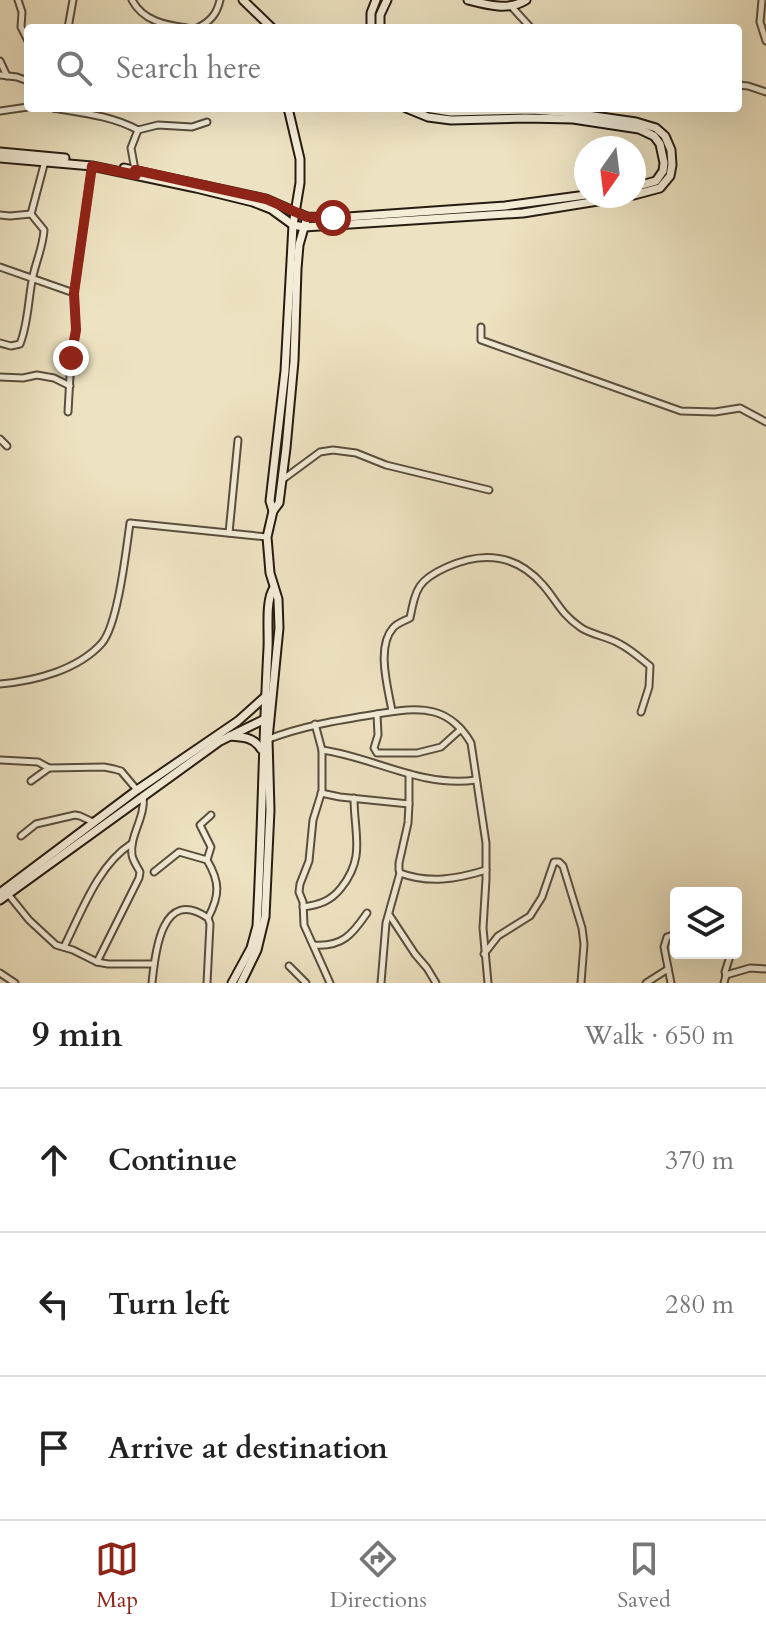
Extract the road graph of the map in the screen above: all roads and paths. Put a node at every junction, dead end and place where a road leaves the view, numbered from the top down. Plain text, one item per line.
1 (18, 0) edge
2 (73, 0) edge
3 (132, 0) edge
4 (220, 0) edge
5 (243, 0) edge
6 (376, 0) edge
7 (387, 0) edge
8 (468, 0) edge
9 (526, 0) edge
10 (762, 0) edge
11 (511, 6) junction
12 (69, 24) edge
13 (162, 24) edge
14 (207, 24) edge
15 (268, 24) edge
16 (371, 24) edge
17 (380, 24) edge
18 (527, 24) edge
19 (24, 33) edge
20 (766, 41) edge
21 (0, 61) edge
22 (4, 75) edge
23 (24, 80) edge
24 (742, 85) edge
25 (766, 92) edge
26 (24, 108) edge
27 (0, 111) edge
28 (75, 112) edge
29 (289, 112) edge
30 (416, 112) edge
31 (559, 112) edge
32 (80, 113) joint
33 (207, 122) dead end
34 (138, 130) junction
35 (0, 152) edge
36 (0, 158) edge
37 (45, 161) junction
38 (92, 166) junction
39 (136, 172) junction
40 (646, 184) edge
41 (646, 192) edge
42 (574, 197) edge
43 (574, 205) edge
44 (295, 213) junction
45 (31, 214) junction
46 (0, 215) edge
47 (307, 217) junction
48 (293, 225) junction
49 (304, 227) junction
50 (0, 267) edge
51 (32, 279) junction
52 (74, 293) junction
53 (481, 327) dead end
54 (0, 343) edge
55 (0, 377) edge
56 (70, 386) junction
57 (68, 412) dead end
58 (766, 422) edge
59 (0, 439) edge
60 (238, 440) dead end
61 (7, 446) dead end
62 (282, 480) junction
63 (489, 490) dead end
64 (273, 511) junction
65 (229, 533) junction
66 (267, 537) junction
67 (0, 684) edge
68 (269, 694) junction
69 (392, 711) junction
70 (641, 712) dead end
71 (377, 714) junction
72 (267, 718) junction
73 (315, 724) junction
74 (461, 729) junction
75 (228, 736) junction
76 (265, 744) junction
77 (322, 750) junction
78 (1, 760) edge
79 (49, 768) junction
80 (409, 774) junction
81 (476, 780) junction
82 (31, 781) dead end
83 (140, 793) junction
84 (321, 793) junction
85 (354, 798) junction
86 (409, 804) junction
87 (211, 815) dead end
88 (93, 822) junction
89 (21, 836) dead end
90 (132, 844) junction
91 (207, 860) junction
92 (486, 870) junction
93 (154, 872) dead end
94 (400, 873) junction
95 (2, 894) edge
96 (303, 907) junction
97 (367, 913) dead end
98 (390, 916) junction
99 (208, 918) junction
100 (670, 936) edge
101 (313, 945) junction
102 (64, 947) junction
103 (484, 954) junction
104 (729, 959) edge
105 (97, 962) junction
106 (154, 964) junction
107 (289, 966) dead end
108 (668, 969) junction
109 (766, 969) edge
110 (0, 973) edge
111 (726, 975) junction
112 (15, 983) edge
113 (152, 983) edge
114 (207, 983) edge
115 (232, 983) edge
116 (241, 983) edge
117 (306, 983) edge
118 (330, 983) edge
119 (381, 983) edge
120 (436, 983) edge
121 (488, 983) edge
122 (581, 983) edge
123 (646, 983) edge
124 (671, 983) edge
125 (724, 983) edge

1 - 19 street
2 - 12 street
3 - 13 street
4 - 14 street
5 - 15 street
6 - 16 street
7 - 17 street
8 - 11 street
9 - 11 street
10 - 20 street
11 - 18 street
21 - 22 street
22 - 23 street
24 - 25 street
26 - 27 street
28 - 32 street
29 - 44 street
30 - 40 street
31 - 41 street
32 - 34 street
33 - 34 street
34 - 39 street
35 - 39 street
36 - 37 street
37 - 38 street
37 - 45 street
38 - 39 street
38 - 52 street
39 - 44 street
39 - 48 street
42 - 47 street
43 - 49 street
44 - 47 street
44 - 48 street
45 - 46 street
45 - 51 street
47 - 49 street
48 - 49 street
48 - 64 street
49 - 62 street
50 - 51 street
51 - 52 street
51 - 54 street
52 - 56 street
53 - 58 street
55 - 56 street
56 - 57 street
59 - 61 street
60 - 65 street
62 - 63 street
62 - 64 street
64 - 66 street
65 - 66 street
65 - 67 street
66 - 68 street
68 - 72 street
68 - 83 street
69 - 70 street
69 - 71 street
69 - 74 street
71 - 73 street
71 - 74 street
72 - 75 street
72 - 76 street
73 - 76 street
73 - 77 street
74 - 81 street
75 - 76 street
75 - 83 street
76 - 115 street
76 - 116 street
77 - 80 street
77 - 84 street
78 - 79 street
79 - 82 street
79 - 83 street
80 - 81 street
80 - 86 street
81 - 92 street
83 - 88 street
83 - 90 street
83 - 95 street
84 - 85 street
84 - 96 street
85 - 86 street
85 - 96 street
86 - 94 street
87 - 91 street
88 - 89 street
88 - 95 street
90 - 102 street
90 - 105 street
91 - 93 street
91 - 99 street
92 - 94 street
92 - 103 street
94 - 98 street
95 - 102 street
96 - 101 street
97 - 101 street
98 - 119 street
98 - 120 street
99 - 106 street
99 - 114 street
100 - 108 street
101 - 118 street
102 - 105 street
103 - 121 street
103 - 122 street
104 - 111 street
105 - 106 street
106 - 113 street
107 - 117 street
108 - 123 street
108 - 124 street
109 - 111 street
110 - 112 street
111 - 125 street

